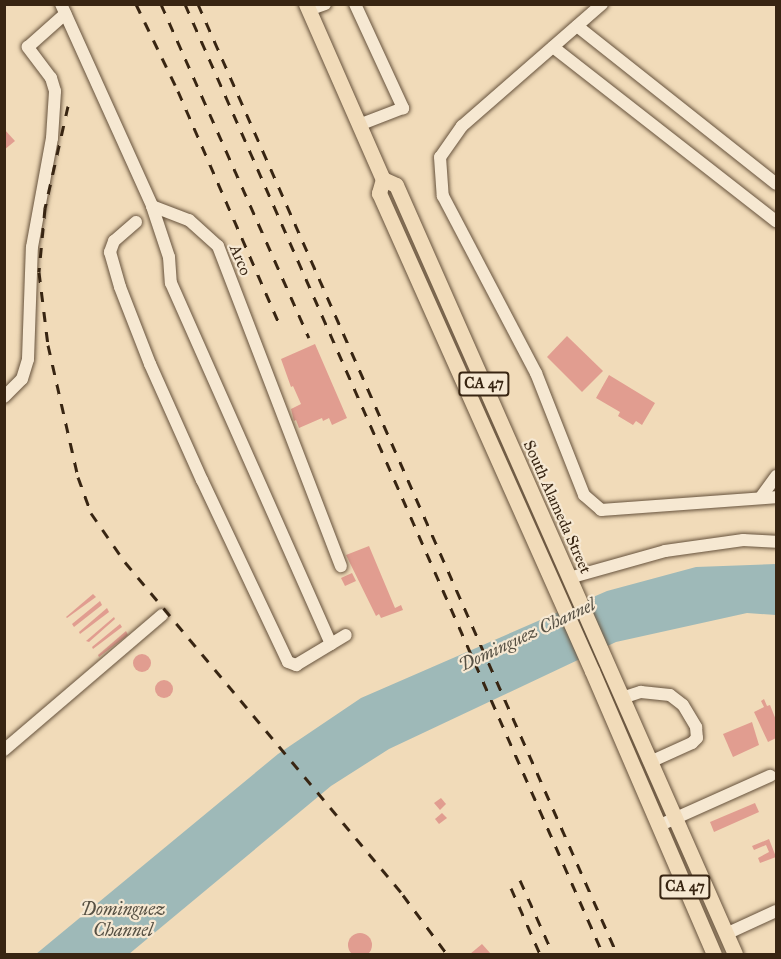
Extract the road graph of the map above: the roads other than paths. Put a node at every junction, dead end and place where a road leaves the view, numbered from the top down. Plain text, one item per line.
1 (325, 4) edge
2 (355, 4) edge
3 (602, 4) edge
4 (307, 7) edge
5 (63, 9) edge
6 (577, 26) junction
7 (553, 47) junction
8 (359, 125) junction
9 (383, 179) junction
10 (777, 184) edge
11 (152, 206) junction
12 (777, 221) edge
13 (136, 222) dead end
14 (4, 397) edge
15 (777, 476) edge
16 (761, 497) junction
17 (777, 497) edge
18 (777, 542) edge
19 (341, 566) dead end
20 (570, 581) junction
21 (162, 615) dead end
22 (346, 635) dead end
23 (332, 644) junction
24 (622, 698) junction
25 (4, 750) edge
26 (650, 762) junction
27 (770, 776) dead end
28 (675, 818) junction
29 (658, 826) junction
30 (777, 911) edge
31 (726, 934) junction
32 (714, 954) edge
33 (735, 954) edge

1 - 4 lane
2 - 8 lane
3 - 6 lane
4 - 8 main road, South Alameda Street / CA 47
5 - 11 lane
5 - 14 lane
6 - 7 lane
6 - 10 lane
7 - 12 lane
7 - 16 lane
8 - 9 main road, South Alameda Street / CA 47
9 - 20 main road, South Alameda Street / CA 47
9 - 29 main road, South Alameda Street / CA 47
11 - 19 lane, Arco
11 - 23 lane
13 - 23 lane
15 - 16 lane
16 - 17 lane
18 - 20 lane
20 - 24 main road, South Alameda Street / CA 47
21 - 25 lane
22 - 23 lane
24 - 26 main road, South Alameda Street / CA 47
24 - 26 lane
26 - 28 main road, South Alameda Street / CA 47
27 - 28 lane
28 - 29 lane
28 - 31 main road, South Alameda Street / CA 47
29 - 32 main road, South Alameda Street / CA 47
30 - 31 lane
31 - 33 main road, South Alameda Street / CA 47

